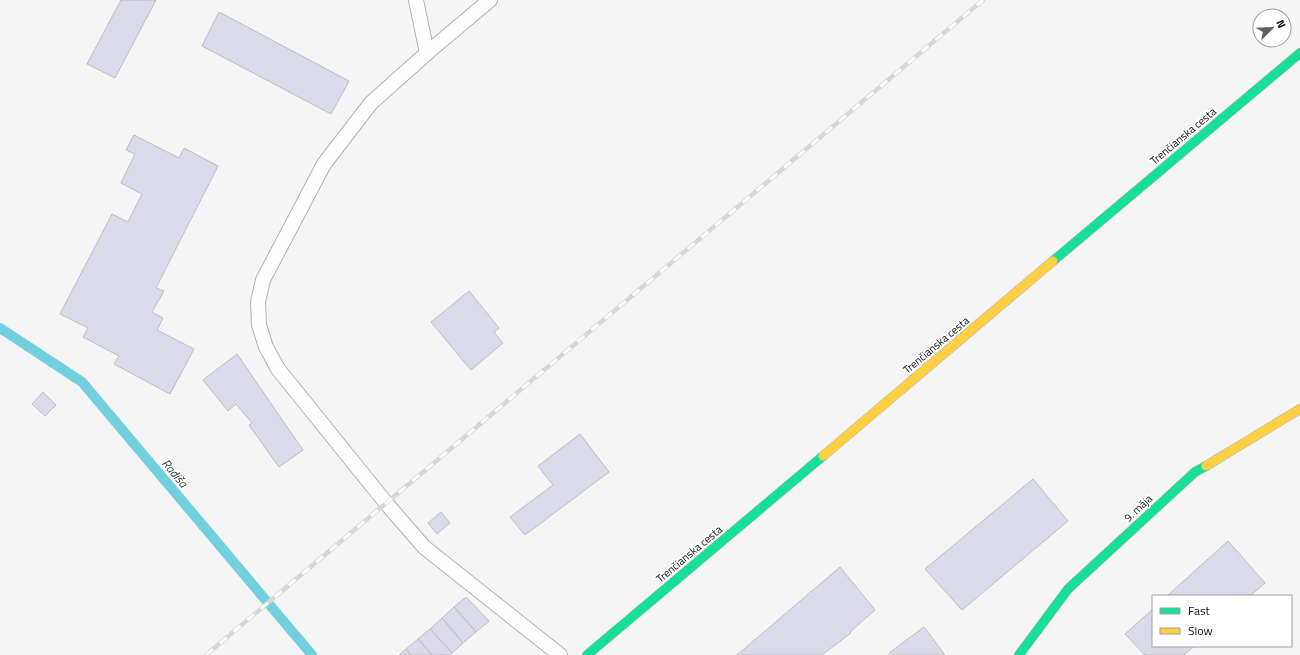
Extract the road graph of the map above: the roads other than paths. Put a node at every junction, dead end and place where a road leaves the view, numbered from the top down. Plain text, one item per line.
1 (416, 0) edge
2 (490, 0) edge
3 (427, 53) junction
4 (1300, 53) edge
5 (1300, 409) edge
6 (560, 655) edge
7 (587, 655) edge
8 (1019, 655) edge

1 - 3 lane
2 - 3 lane
3 - 6 lane
4 - 7 main road, Trenčianska cesta
5 - 8 main road, 9. mája

